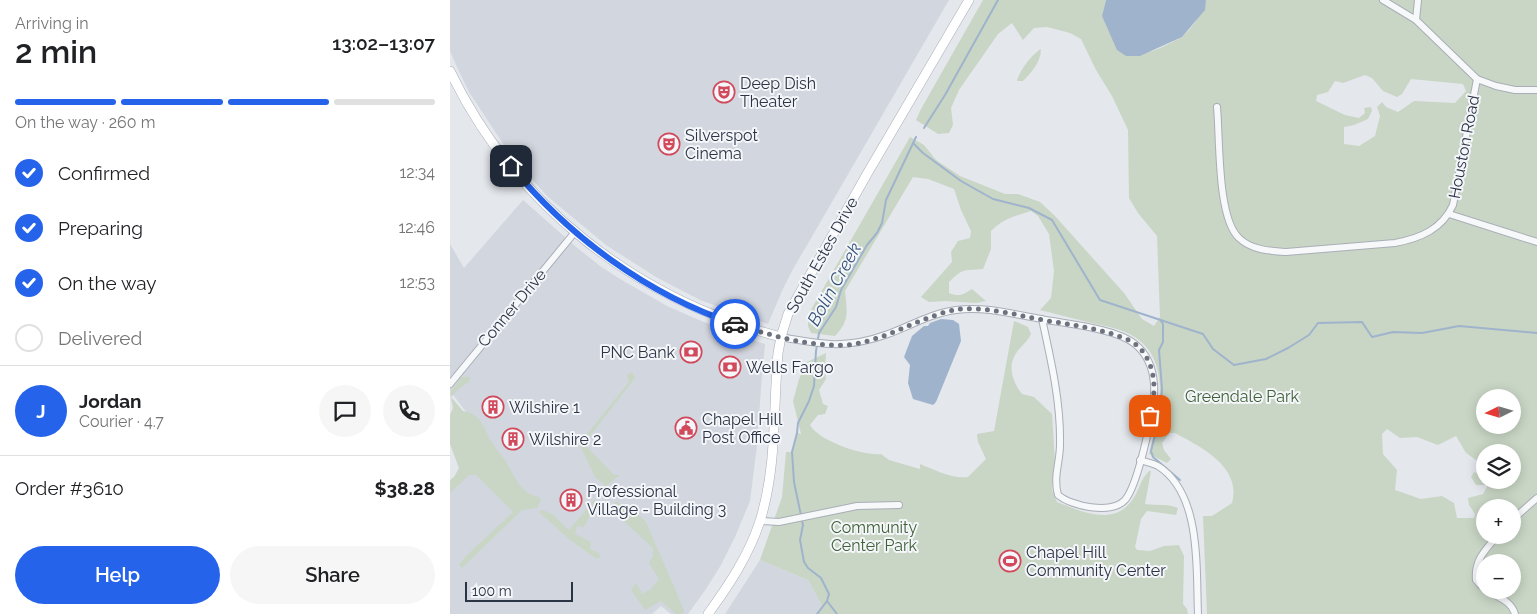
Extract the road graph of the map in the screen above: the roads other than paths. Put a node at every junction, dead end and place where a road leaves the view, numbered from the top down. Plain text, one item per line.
1 (969, 0) edge
2 (1384, 0) edge
3 (1418, 0) edge
4 (1416, 20) junction
5 (450, 71) edge
6 (1477, 79) junction
7 (1537, 90) edge
8 (1217, 107) dead end
9 (1449, 214) junction
10 (575, 232) junction
11 (1537, 242) edge
12 (1042, 319) junction
13 (781, 337) junction
14 (450, 384) edge
15 (1140, 460) junction
16 (1537, 498) edge
17 (899, 505) dead end
18 (1521, 512) edge
19 (760, 521) junction
20 (1491, 544) edge
21 (708, 614) edge
22 (1198, 614) edge
23 (1515, 614) edge

1 - 13 main road, South Estes Drive
2 - 4 street
3 - 4 street
4 - 6 street
5 - 10 main road
6 - 7 street
6 - 9 street, Houston Road
8 - 9 street
9 - 11 street
10 - 13 main road
10 - 14 street, Conner Drive
12 - 13 street
12 - 15 street
12 - 15 street
13 - 19 main road, South Estes Drive
15 - 22 street
16 - 18 street
17 - 19 street
19 - 21 main road, South Estes Drive
20 - 23 street

